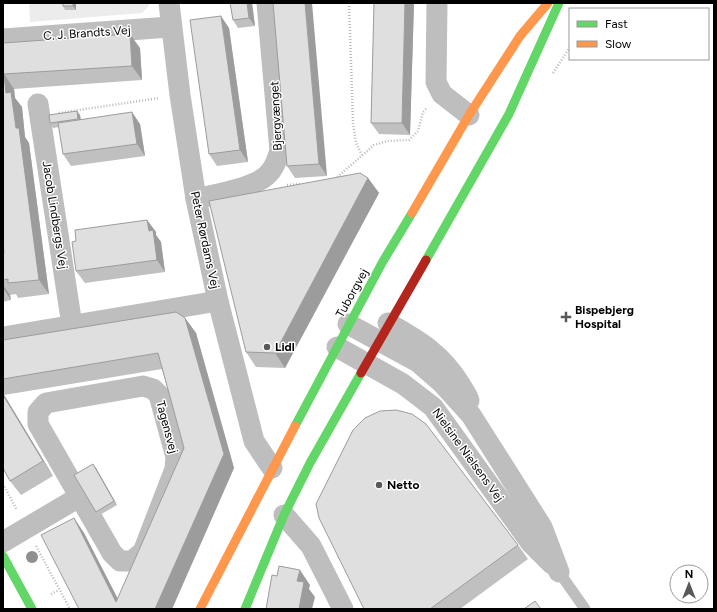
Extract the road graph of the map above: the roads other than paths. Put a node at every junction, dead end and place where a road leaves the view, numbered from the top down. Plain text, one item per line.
1 (169, 3) edge
2 (268, 3) edge
3 (437, 3) edge
4 (548, 3) edge
5 (559, 3) edge
6 (170, 27) junction
7 (3, 39) edge
8 (39, 110) road end
9 (470, 115) junction
10 (196, 199) junction
11 (218, 301) junction
12 (348, 324) junction
13 (72, 326) junction
14 (383, 332) junction
15 (3, 338) edge
16 (337, 347) junction
17 (365, 363) junction
18 (272, 468) junction
19 (79, 497) junction
20 (284, 515) junction
21 (239, 534) junction
22 (3, 542) edge
23 (3, 556) edge
24 (559, 572) junction
25 (218, 594) dead end
26 (24, 596) junction
27 (341, 608) edge
28 (29, 609) edge
29 (32, 609) edge
30 (200, 609) edge
31 (245, 609) edge
32 (586, 609) edge

1 - 6 street, Peter Rørdams Vej
2 - 10 street, Bjergvænget
3 - 9 street
4 - 9 main road, Tuborgvej
5 - 14 main road
6 - 7 street, C. J. Brandts Vej
6 - 10 street, Peter Rørdams Vej
8 - 13 street, Jacob Lindbergs Vej
9 - 12 main road, Tuborgvej
10 - 11 street, Peter Rørdams Vej
11 - 13 street
11 - 18 street, Peter Rørdams Vej
12 - 14 street, Nielsine Nielsens Vej
12 - 16 main road, Tuborgvej
13 - 15 street
14 - 17 main road
14 - 24 street, Nielsine Nielsens Vej
16 - 17 street, Nielsine Nielsens Vej
16 - 18 main road, Tuborgvej
17 - 20 main road
17 - 24 street, Nielsine Nielsens Vej
18 - 21 main road, Tuborgvej
19 - 19 street, Tagensvej
19 - 22 street
20 - 27 street
20 - 31 main road
21 - 25 main road
21 - 30 main road, Tuborgvej
23 - 26 main road
24 - 32 lane, Nielsine Nielsens Vej
26 - 28 main road
26 - 29 main road

